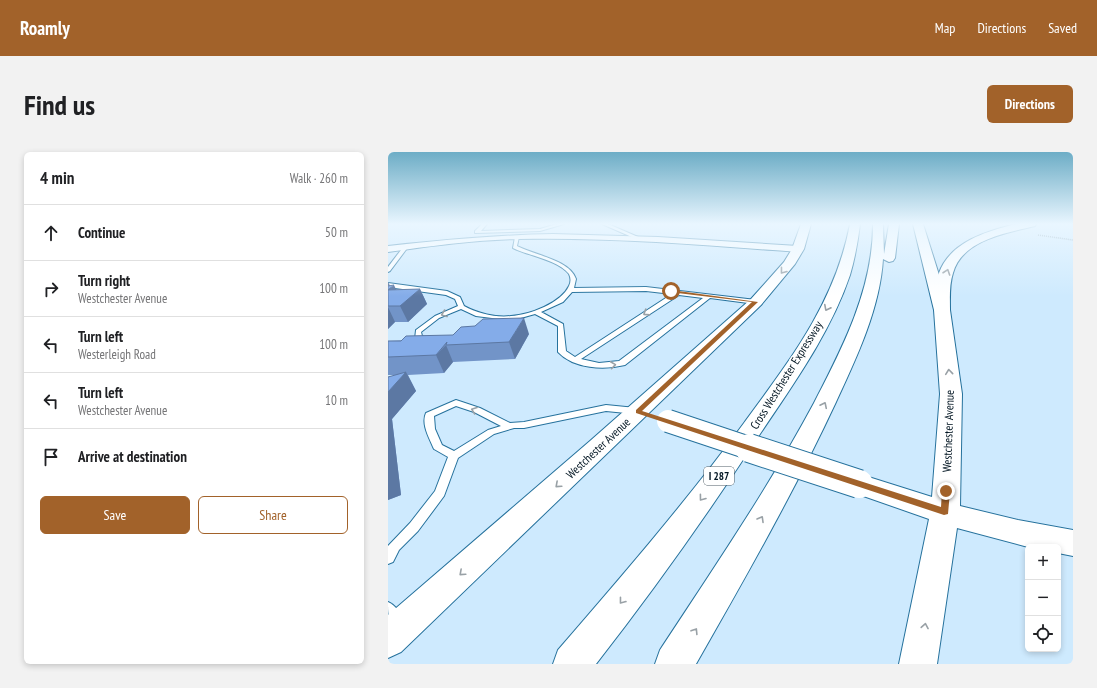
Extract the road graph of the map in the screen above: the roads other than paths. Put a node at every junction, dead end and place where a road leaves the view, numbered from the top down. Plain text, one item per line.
1 (398, 248) edge
2 (405, 248) edge
3 (515, 248) edge
4 (779, 248) edge
5 (842, 248) edge
6 (851, 248) edge
7 (877, 248) edge
8 (890, 248) edge
9 (925, 248) edge
10 (965, 248) edge
11 (388, 249) edge
12 (798, 249) joint
13 (388, 270) edge
14 (843, 273) junction
15 (388, 285) edge
16 (571, 290) junction
17 (679, 292) junction
18 (870, 292) junction
19 (709, 296) junction
20 (756, 302) junction
21 (461, 307) junction
22 (942, 310) junction
23 (536, 312) junction
24 (508, 318) junction
25 (488, 326) edge
26 (435, 341) edge
27 (575, 360) junction
28 (638, 411) junction
29 (509, 426) junction
30 (454, 456) junction
31 (944, 512) junction
32 (1066, 545) edge
33 (391, 546) edge
34 (388, 558) edge
35 (392, 625) edge
36 (572, 664) edge
37 (674, 664) edge
38 (918, 664) edge

1 - 11 street
2 - 13 lane
3 - 16 lane
4 - 12 street
5 - 14 main road
6 - 14 main road, Cross Westchester Expressway / I 287
7 - 18 main road
8 - 18 main road
9 - 22 main road, Westchester Avenue
22 -> 10 main road
12 -> 20 main road, Westchester Avenue
14 -> 36 main road, Cross Westchester Expressway / I 287
15 - 21 lane
16 - 17 lane
16 - 23 lane
17 - 19 lane
17 -> 27 lane
37 -> 18 main road
19 - 20 lane
27 -> 19 lane
20 - 28 main road, Westchester Avenue
21 - 24 lane
21 -> 26 lane
31 -> 22 main road, Westchester Avenue
23 - 24 lane
23 - 27 lane
24 - 25 lane
28 - 29 lane
28 - 31 main road, bridge
28 -> 35 main road, Westchester Avenue
29 - 30 lane
29 -> 30 lane
30 - 33 lane
31 - 32 main road
38 -> 31 main road, Westchester Avenue
33 - 34 lane

